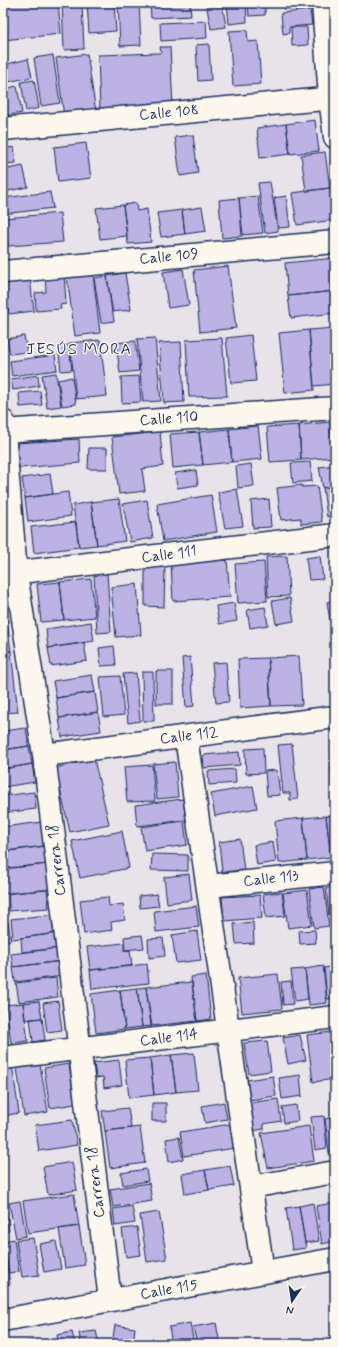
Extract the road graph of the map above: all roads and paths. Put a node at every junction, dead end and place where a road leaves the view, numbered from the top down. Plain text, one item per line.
1 (323, 3) edge
2 (332, 98) edge
3 (3, 128) edge
4 (335, 137) edge
5 (335, 242) edge
6 (3, 272) edge
7 (335, 408) edge
8 (3, 428) edge
9 (335, 535) edge
10 (9, 574) edge
11 (335, 718) edge
12 (186, 737) junction
13 (44, 755) junction
14 (335, 873) edge
15 (208, 886) junction
16 (335, 1017) edge
17 (229, 1030) junction
18 (80, 1049) junction
19 (3, 1058) edge
20 (335, 1172) edge
21 (251, 1187) junction
22 (335, 1259) edge
23 (263, 1272) junction
24 (110, 1300) junction
25 (3, 1320) edge

1 - 2 street
2 - 3 street, Calle 108
2 - 4 street
5 - 6 street, Calle 109
7 - 8 street, Calle 110
8 - 10 street, Carrera 18
9 - 10 street, Calle 111
10 - 13 street, Carrera 18
11 - 12 street, Calle 112
12 - 13 street, Calle 112
12 - 15 street
13 - 18 street, Carrera 18
14 - 15 street, Calle 113
15 - 17 street
16 - 17 street, Calle 114
17 - 18 street, Calle 114
17 - 21 street
18 - 19 street, Calle 114
18 - 24 street, Carrera 18
20 - 21 street
21 - 23 street
22 - 23 street, Calle 115
23 - 24 street, Calle 115
24 - 25 street, Calle 115

